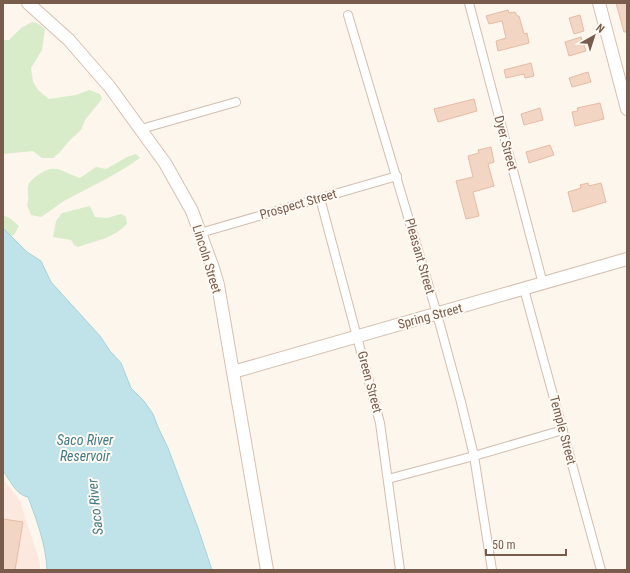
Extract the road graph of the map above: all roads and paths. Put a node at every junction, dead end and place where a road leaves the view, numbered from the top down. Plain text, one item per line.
1 (28, 3) edge
2 (469, 3) edge
3 (599, 3) edge
4 (348, 15) dead end
5 (236, 102) dead end
6 (627, 109) edge
7 (142, 129) junction
8 (397, 176) junction
9 (320, 198) junction
10 (200, 233) junction
11 (627, 260) edge
12 (543, 284) junction
13 (524, 289) junction
14 (437, 314) junction
15 (358, 336) junction
16 (233, 372) junction
17 (563, 430) junction
18 (474, 456) junction
19 (388, 479) junction
20 (267, 570) edge
21 (400, 570) edge
22 (492, 570) edge
23 (602, 570) edge

1 - 7 street, Lincoln Street
2 - 12 street, Dyer Street
3 - 6 street
4 - 8 street, Pleasant Street
5 - 7 street
7 - 10 street, Lincoln Street
8 - 9 street, Prospect Street
8 - 14 street, Pleasant Street
9 - 10 street, Prospect Street
9 - 15 street, Green Street
10 - 16 street, Lincoln Street
11 - 12 street, Spring Street
12 - 13 street, Spring Street
13 - 14 street, Spring Street
13 - 17 street, Temple Street
14 - 15 street, Spring Street
14 - 18 street, Pleasant Street
15 - 16 street, Spring Street
15 - 19 street, Green Street
16 - 20 street, Lincoln Street
17 - 18 street
17 - 23 street, Temple Street
18 - 19 street
18 - 22 street, Pleasant Street
19 - 21 street, Green Street

